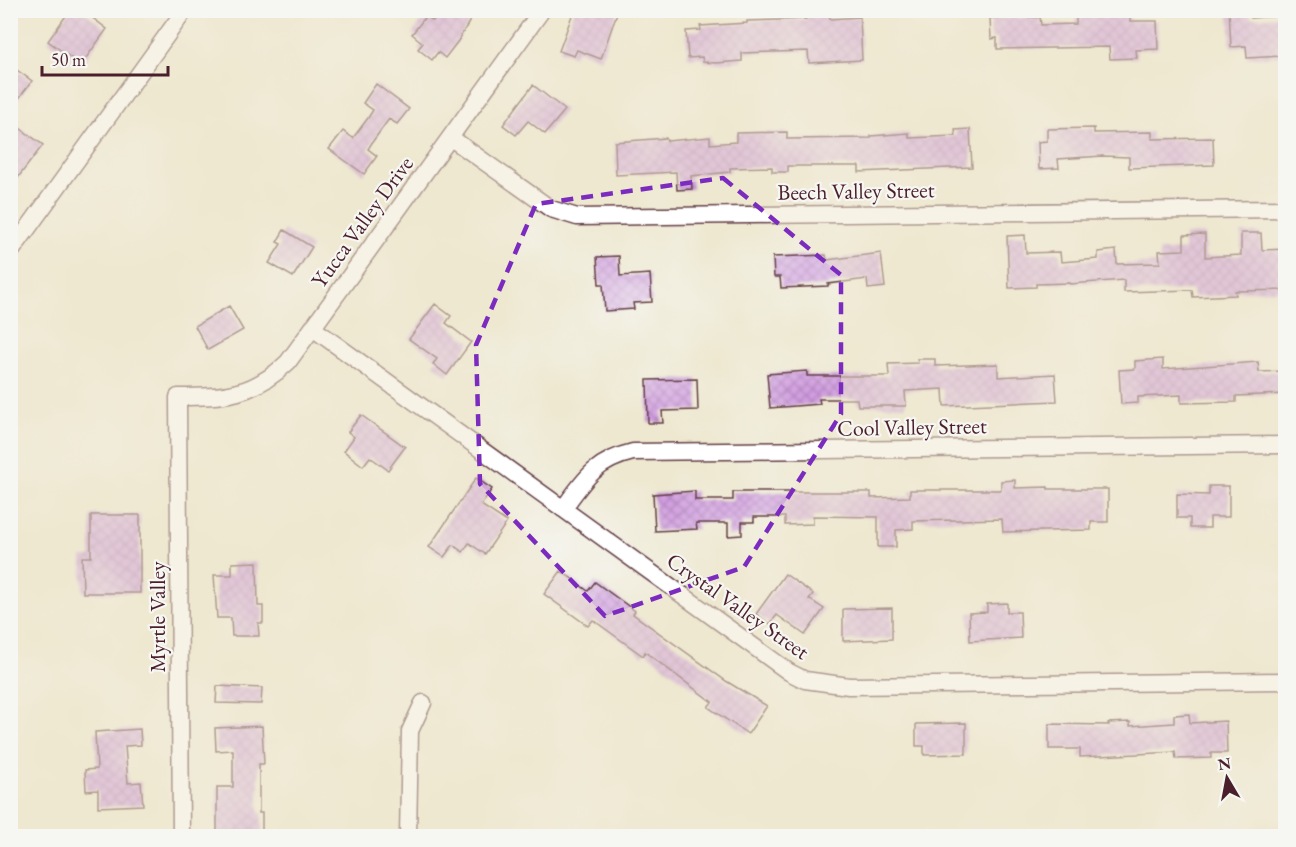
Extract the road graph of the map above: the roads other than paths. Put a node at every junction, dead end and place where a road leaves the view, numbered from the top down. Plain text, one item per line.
1 (185, 10) edge
2 (542, 10) edge
3 (451, 138) junction
4 (1286, 209) edge
5 (10, 253) edge
6 (314, 329) junction
7 (178, 397) joint
8 (1286, 445) edge
9 (563, 509) junction
10 (1286, 681) edge
11 (423, 703) dead end
12 (181, 837) edge
13 (408, 837) edge

1 - 5 street
2 - 3 street, Yucca Valley Drive
3 - 4 street, Beech Valley Street
3 - 6 street, Yucca Valley Drive
6 - 7 street, Yucca Valley Drive
6 - 9 street, Crystal Valley Street
7 - 12 street, Myrtle Valley
8 - 9 street, Cool Valley Street
9 - 10 street, Crystal Valley Street
11 - 13 street

